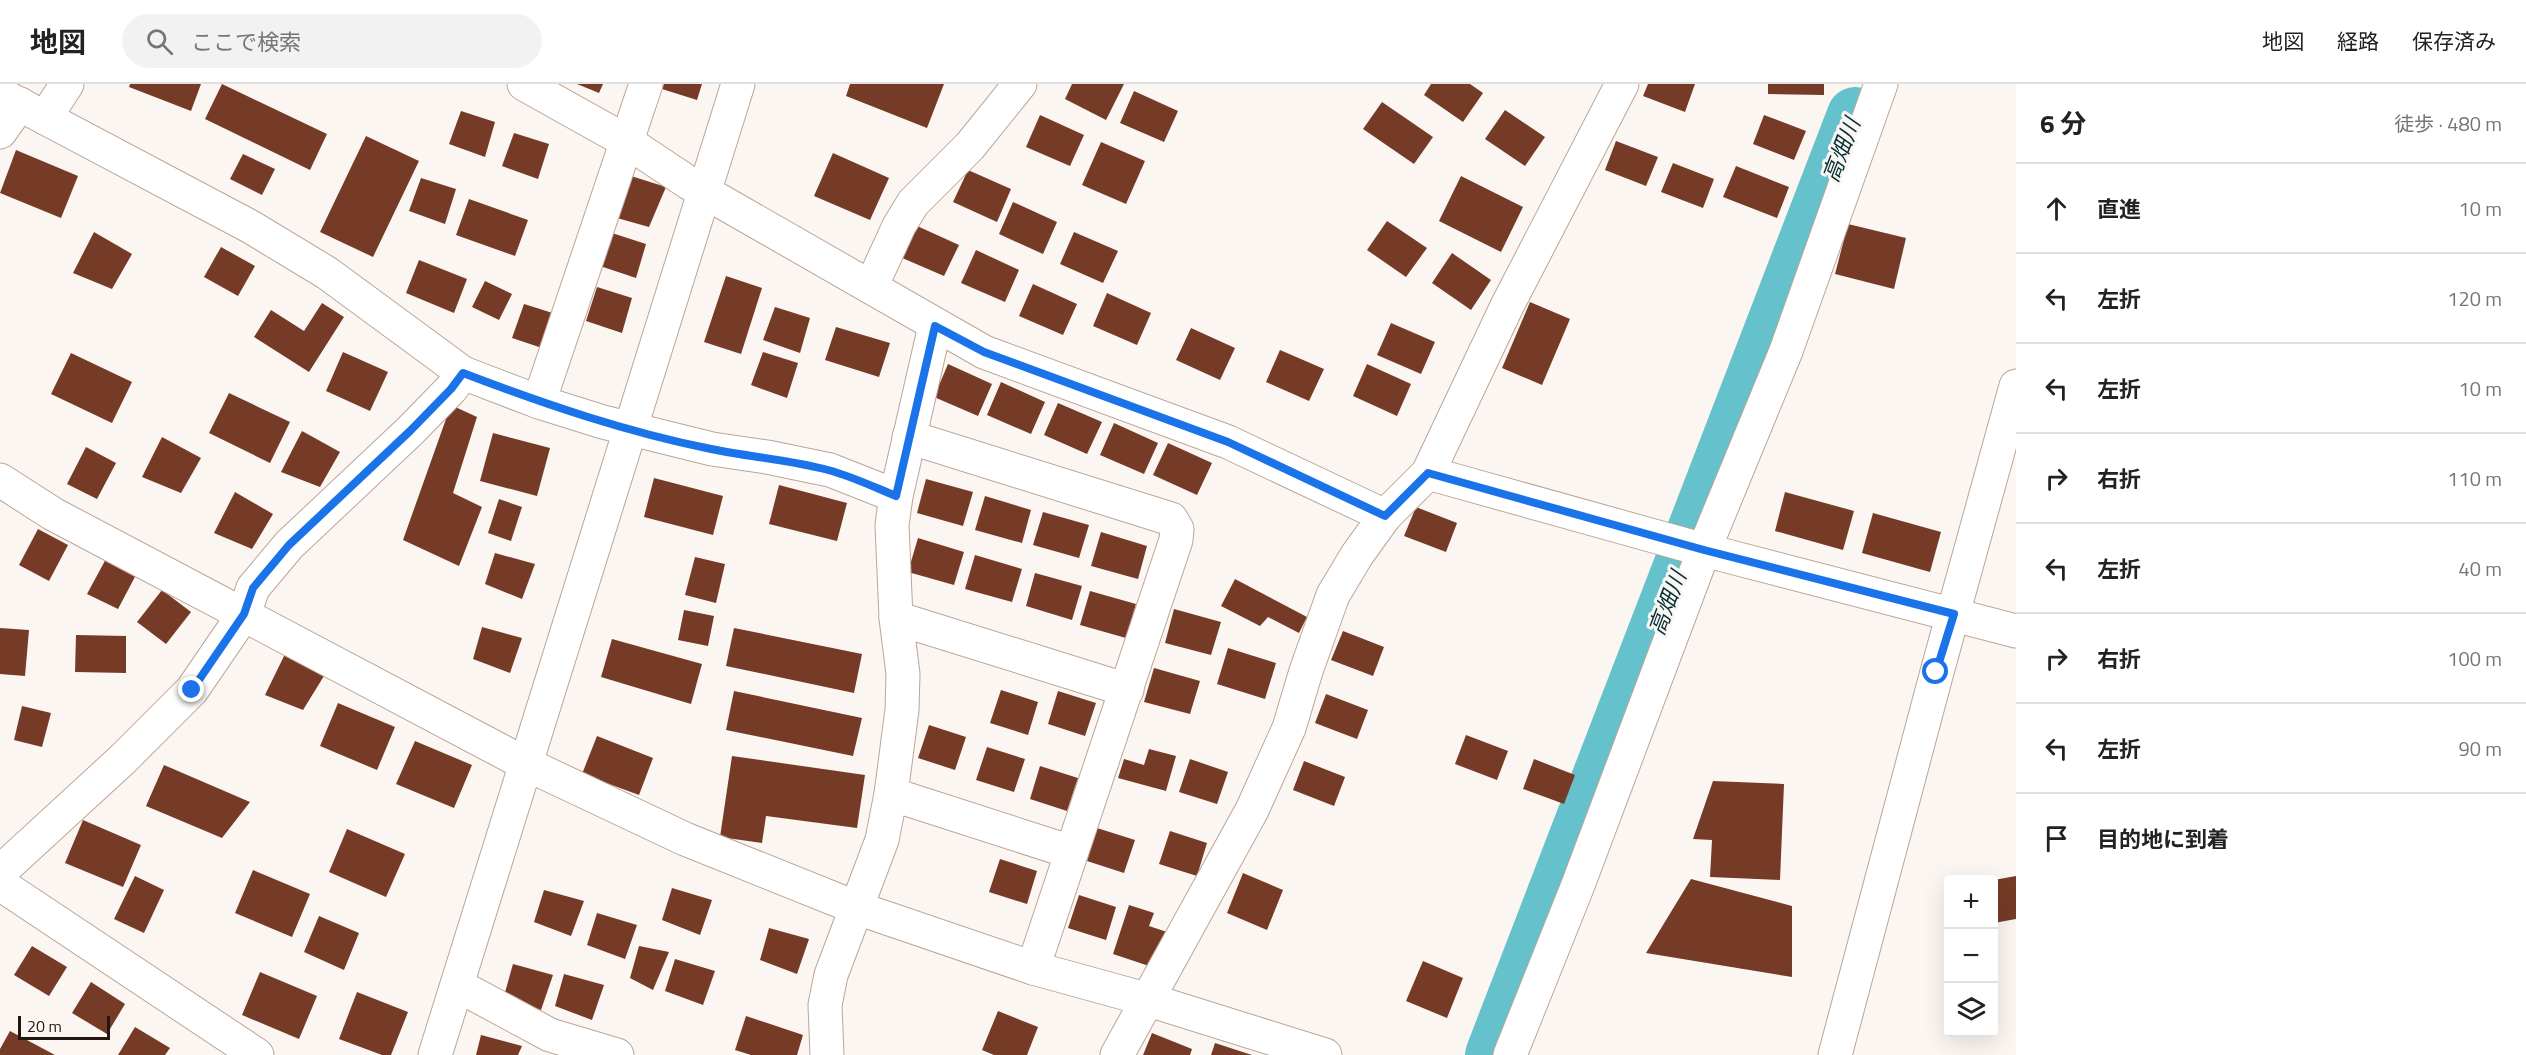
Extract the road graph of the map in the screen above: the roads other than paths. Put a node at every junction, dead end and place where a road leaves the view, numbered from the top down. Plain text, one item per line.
1 (67, 84) edge
2 (524, 84) edge
3 (646, 84) edge
4 (738, 84) edge
5 (1020, 84) edge
6 (1622, 84) edge
7 (1881, 84) edge
8 (22, 105) edge
9 (0, 132) edge
10 (626, 141) junction
11 (705, 191) junction
12 (870, 287) junction
13 (935, 326) junction
14 (463, 373) junction
15 (2016, 386) edge
16 (539, 402) junction
17 (630, 429) junction
18 (909, 436) junction
19 (1428, 473) junction
20 (0, 480) edge
21 (896, 496) junction
22 (1385, 516) junction
23 (1695, 547) junction
24 (244, 614) junction
25 (1954, 614) junction
26 (896, 618) junction
27 (2016, 631) edge
28 (1127, 690) junction
29 (524, 763) junction
30 (891, 794) junction
31 (1071, 852) junction
32 (0, 872) edge
33 (0, 884) edge
34 (857, 908) junction
35 (1033, 968) junction
36 (456, 986) junction
37 (1149, 1000) junction
38 (1311, 1053) edge
39 (257, 1055) edge
40 (435, 1055) edge
41 (616, 1055) edge
42 (826, 1055) edge
43 (1117, 1055) edge
44 (1510, 1055) edge
45 (1834, 1055) edge

1 - 8 street
2 - 10 street
3 - 10 street
4 - 11 street
5 - 12 street
6 - 19 street
7 - 23 street
8 - 9 street
8 - 14 street
10 - 11 street
10 - 16 street
11 - 12 street
11 - 17 street
12 - 13 street
13 - 18 street
13 - 22 street
14 - 16 street
14 - 24 street
15 - 25 street
16 - 17 street
17 - 21 street
17 - 29 street
18 - 21 street
18 - 28 street
19 - 22 street
19 - 23 street
20 - 24 street
21 - 26 street
22 - 37 street
23 - 25 street
23 - 44 street
24 - 29 street
24 - 32 street
25 - 27 street
25 - 45 street
26 - 28 street
26 - 30 street
28 - 31 street
29 - 34 street
29 - 36 street
30 - 31 street
30 - 34 street
31 - 35 street
33 - 39 street
34 - 35 street
34 - 42 street
35 - 37 street
36 - 40 street
36 - 41 street
37 - 38 street
37 - 43 street

